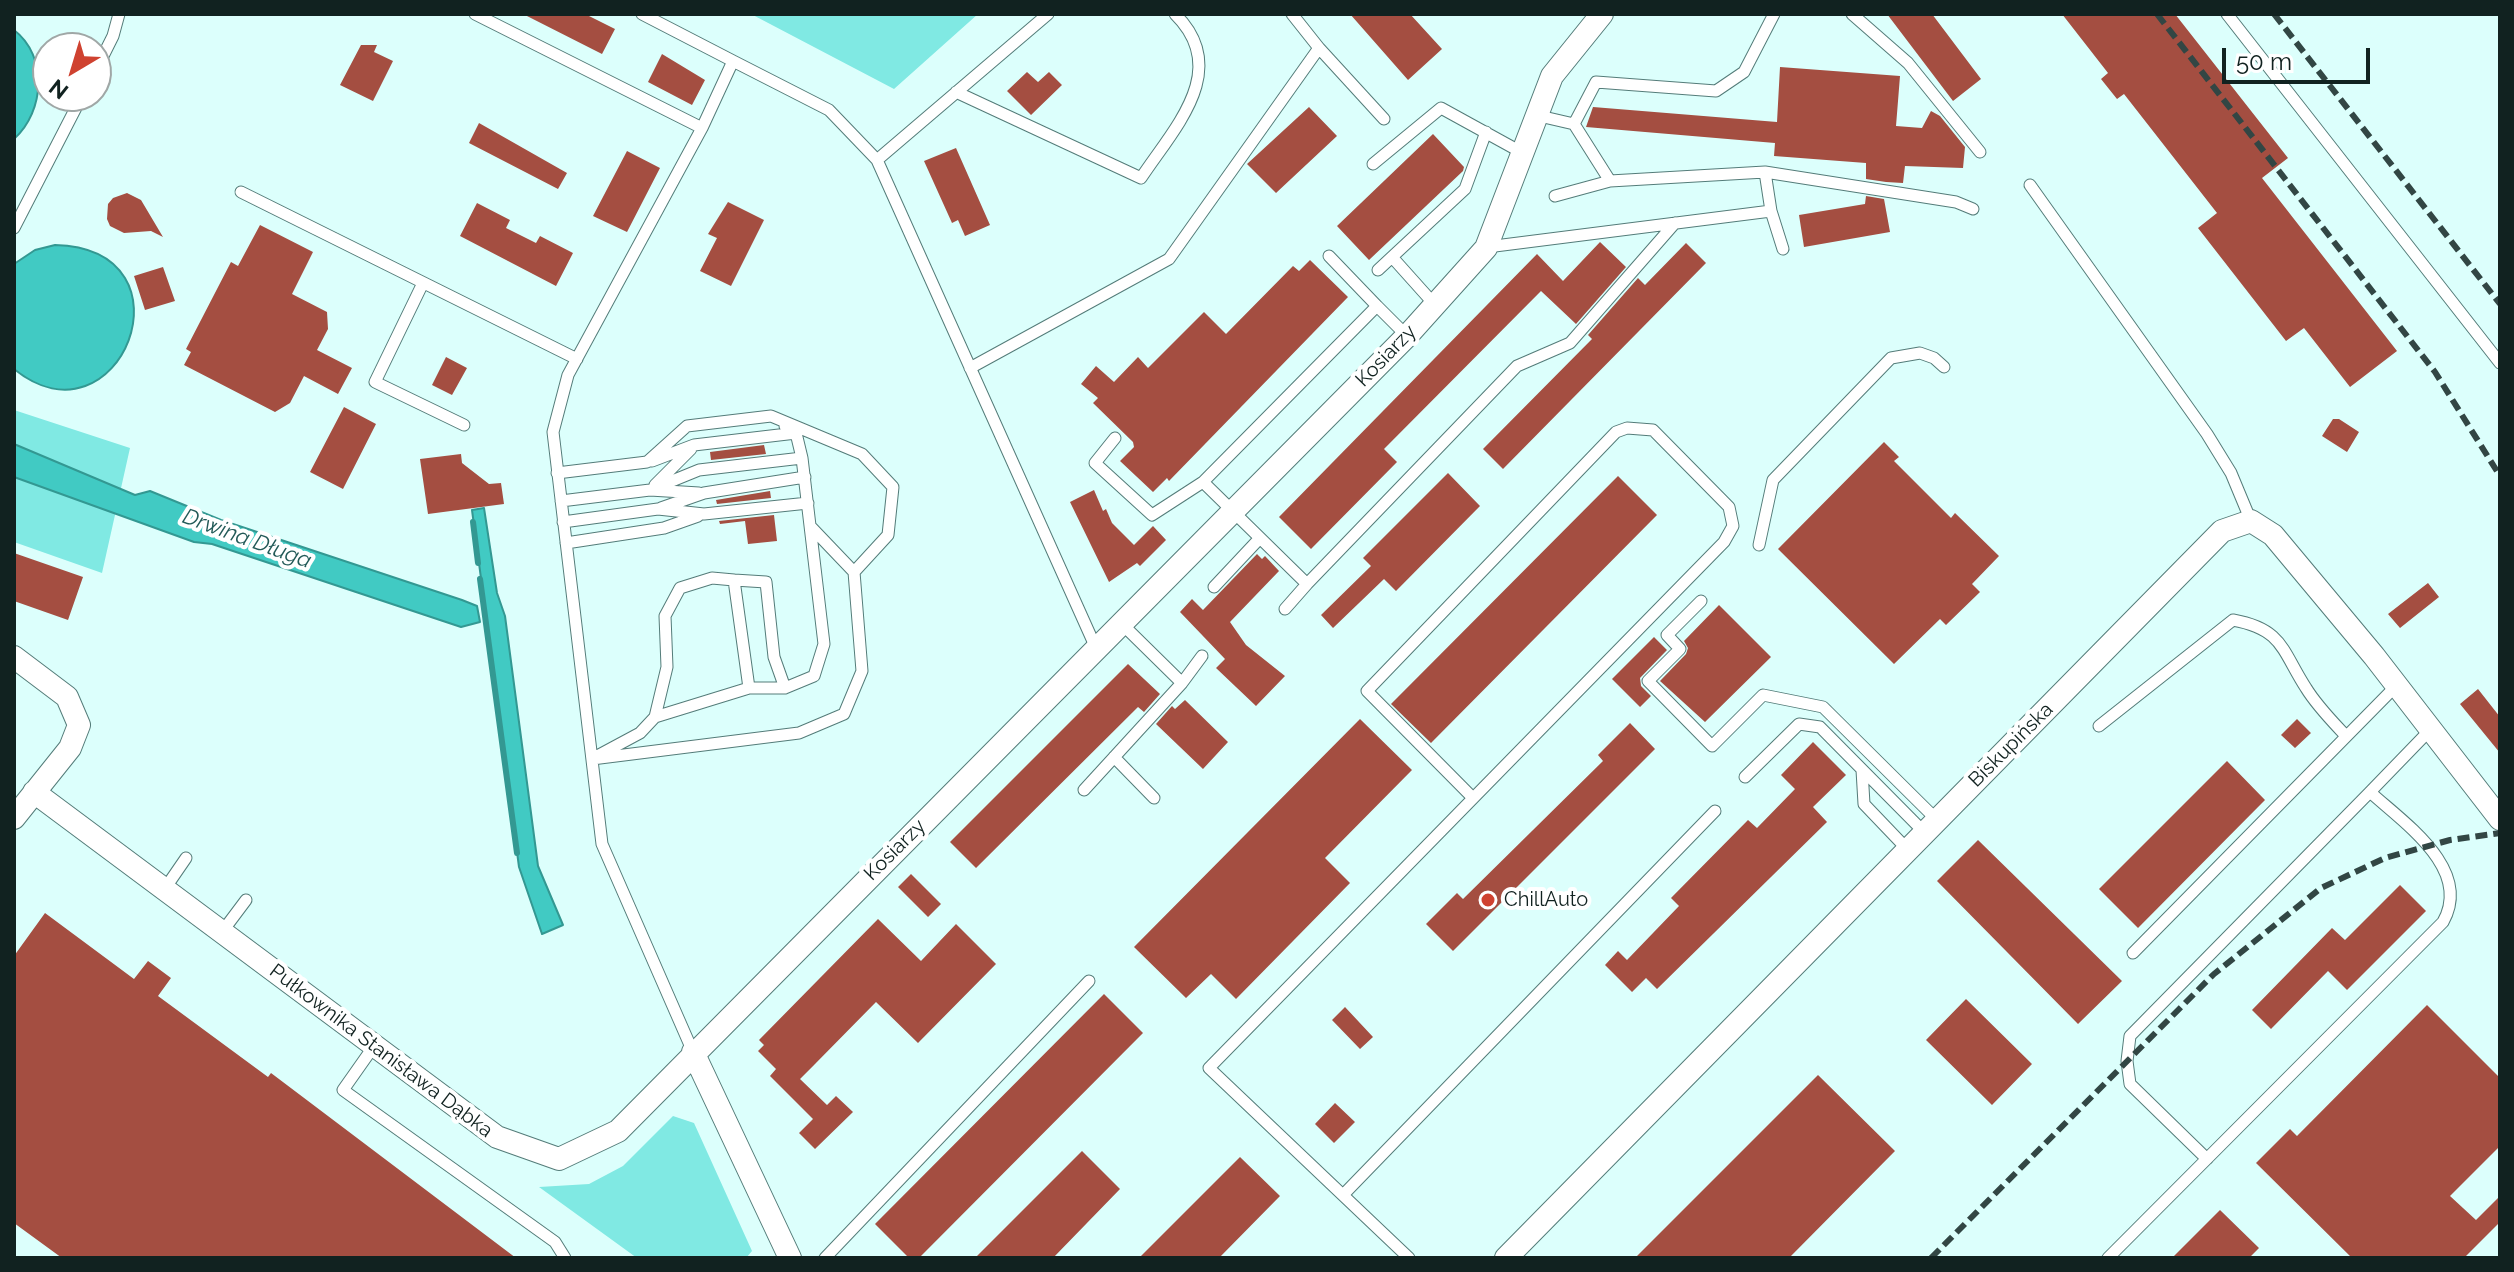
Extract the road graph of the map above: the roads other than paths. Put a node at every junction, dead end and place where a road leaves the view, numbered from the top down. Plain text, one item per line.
1 (119, 14) edge
2 (475, 14) edge
3 (642, 14) edge
4 (1048, 14) edge
5 (1175, 14) edge
6 (1292, 14) edge
7 (1602, 14) edge
8 (1774, 14) edge
9 (1852, 14) edge
10 (2227, 14) edge
11 (112, 38) edge
12 (1319, 48) junction
13 (733, 61) junction
14 (956, 92) junction
15 (74, 112) edge
16 (1535, 115) junction
17 (1384, 119) dead end
18 (1574, 124) junction
19 (702, 128) junction
20 (1486, 132) junction
21 (1521, 152) junction
22 (1980, 152) dead end
23 (877, 160) junction
24 (1373, 164) dead end
25 (1765, 172) junction
26 (1610, 181) junction
27 (2030, 185) dead end
28 (241, 192) dead end
29 (1555, 196) dead end
30 (1973, 209) dead end
31 (1771, 211) junction
32 (1675, 223) junction
33 (14, 228) edge
34 (1486, 248) junction
35 (1783, 249) dead end
36 (1329, 256) dead end
37 (1392, 257) junction
38 (1378, 270) dead end
39 (423, 283) junction
40 (1435, 305) junction
41 (1377, 306) junction
42 (1407, 336) junction
43 (577, 359) junction
44 (2500, 363) edge
45 (1944, 367) dead end
46 (970, 368) junction
47 (771, 416) junction
48 (464, 425) dead end
49 (796, 433) junction
50 (1115, 438) dead end
51 (694, 445) junction
52 (802, 458) junction
53 (647, 462) junction
54 (673, 466) junction
55 (699, 470) junction
56 (557, 473) junction
57 (805, 477) junction
58 (1203, 482) junction
59 (650, 490) junction
60 (704, 493) junction
61 (561, 501) junction
62 (808, 503) junction
63 (658, 509) junction
64 (1233, 511) junction
65 (704, 514) junction
66 (2251, 521) junction
67 (563, 522) junction
68 (811, 527) junction
69 (1260, 538) junction
70 (566, 543) junction
71 (1759, 545) dead end
72 (854, 572) junction
73 (734, 580) junction
74 (1307, 584) junction
75 (1214, 587) dead end
76 (1701, 601) dead end
77 (1285, 609) dead end
78 (1121, 623) junction
79 (1096, 648) junction
80 (1202, 656) dead end
81 (14, 657) edge
82 (1182, 683) junction
83 (2397, 685) junction
84 (749, 688) junction
85 (785, 688) junction
86 (655, 717) junction
87 (2099, 726) dead end
88 (2431, 729) junction
89 (2346, 736) junction
90 (1114, 757) junction
91 (592, 759) junction
92 (1862, 770) junction
93 (1745, 777) dead end
94 (1084, 790) dead end
95 (34, 792) junction
96 (2370, 792) junction
97 (1154, 798) dead end
98 (1473, 798) junction
99 (1715, 811) dead end
100 (14, 818) edge
101 (2500, 819) edge
102 (1931, 826) junction
103 (1908, 850) junction
104 (186, 858) dead end
105 (164, 890) junction
106 (246, 900) dead end
107 (222, 932) junction
108 (2133, 953) dead end
109 (1089, 981) dead end
110 (374, 1046) junction
111 (693, 1052) junction
112 (2207, 1159) junction
113 (1343, 1195) junction
114 (565, 1258) edge
115 (790, 1258) edge
116 (825, 1258) edge
117 (1409, 1258) edge
118 (1506, 1258) edge
119 (2108, 1258) edge

1 - 11 lane
2 - 19 lane
3 - 13 lane
4 - 14 lane
5 - 14 lane
6 - 12 lane
7 - 16 street, Kosiarzy
8 - 18 lane
9 - 22 lane
10 - 44 lane
12 - 17 lane
12 - 46 lane
13 - 19 lane
13 - 23 lane
14 - 23 lane
15 - 33 lane
16 - 18 lane
16 - 21 street, Kosiarzy
18 - 26 lane
19 - 43 lane
20 - 21 lane
20 - 24 lane
20 - 37 lane
21 - 34 street, Kosiarzy
23 - 46 lane
25 - 26 lane
25 - 30 lane
25 - 31 lane
26 - 29 lane
27 - 66 lane
28 - 39 lane
31 - 32 lane
31 - 35 lane
32 - 34 lane
32 - 74 lane
34 - 40 street, Kosiarzy
36 - 41 lane
37 - 38 lane
37 - 40 lane
39 - 43 lane
39 - 48 lane
40 - 42 street, Kosiarzy
41 - 42 lane
41 - 58 lane
42 - 64 street, Kosiarzy
43 - 56 lane
45 - 71 lane
46 - 79 lane
47 - 49 lane
47 - 53 lane
47 - 72 lane
49 - 51 lane
49 - 52 lane
50 - 58 lane
51 - 53 lane
51 - 54 lane
52 - 55 lane
52 - 57 lane
53 - 54 lane
53 - 56 lane
54 - 55 lane
54 - 59 lane
55 - 59 lane
56 - 61 lane
57 - 60 lane
57 - 62 lane
58 - 64 lane
59 - 60 lane
59 - 61 lane
60 - 63 lane
61 - 67 lane
62 - 65 lane
62 - 68 lane
63 - 65 lane
63 - 67 lane
64 - 69 lane
64 - 78 street, Kosiarzy
65 - 70 lane
66 - 83 street
66 - 102 street, Biskupińska
67 - 70 lane
68 - 72 lane
68 - 85 lane
69 - 74 lane
69 - 75 lane
70 - 91 lane
72 - 91 lane
73 - 84 lane
73 - 85 lane
73 - 86 lane
74 - 77 lane
76 - 102 lane
78 - 79 street, Kosiarzy
78 - 82 lane
79 - 111 street, Kosiarzy
80 - 82 lane
81 - 95 street
82 - 90 lane
83 - 88 street
83 - 89 lane
84 - 85 lane
84 - 86 lane
86 - 91 lane
87 - 89 lane
88 - 96 lane
88 - 101 street
89 - 108 lane
90 - 94 lane
90 - 97 lane
91 - 111 lane
92 - 93 lane
92 - 102 lane
92 - 103 lane
95 - 100 street
95 - 105 street, Pułkownika Stanisława Dąbka
96 - 112 lane
96 - 112 lane
98 - 98 lane
98 - 113 lane
99 - 113 lane
102 - 103 street, Biskupińska
103 - 118 street, Biskupińska
104 - 105 lane
105 - 107 street, Pułkownika Stanisława Dąbka
106 - 107 lane
107 - 110 street, Pułkownika Stanisława Dąbka
109 - 116 lane
110 - 111 street, Pułkownika Stanisława Dąbka
110 - 114 lane
111 - 115 street
112 - 119 lane
113 - 117 lane

